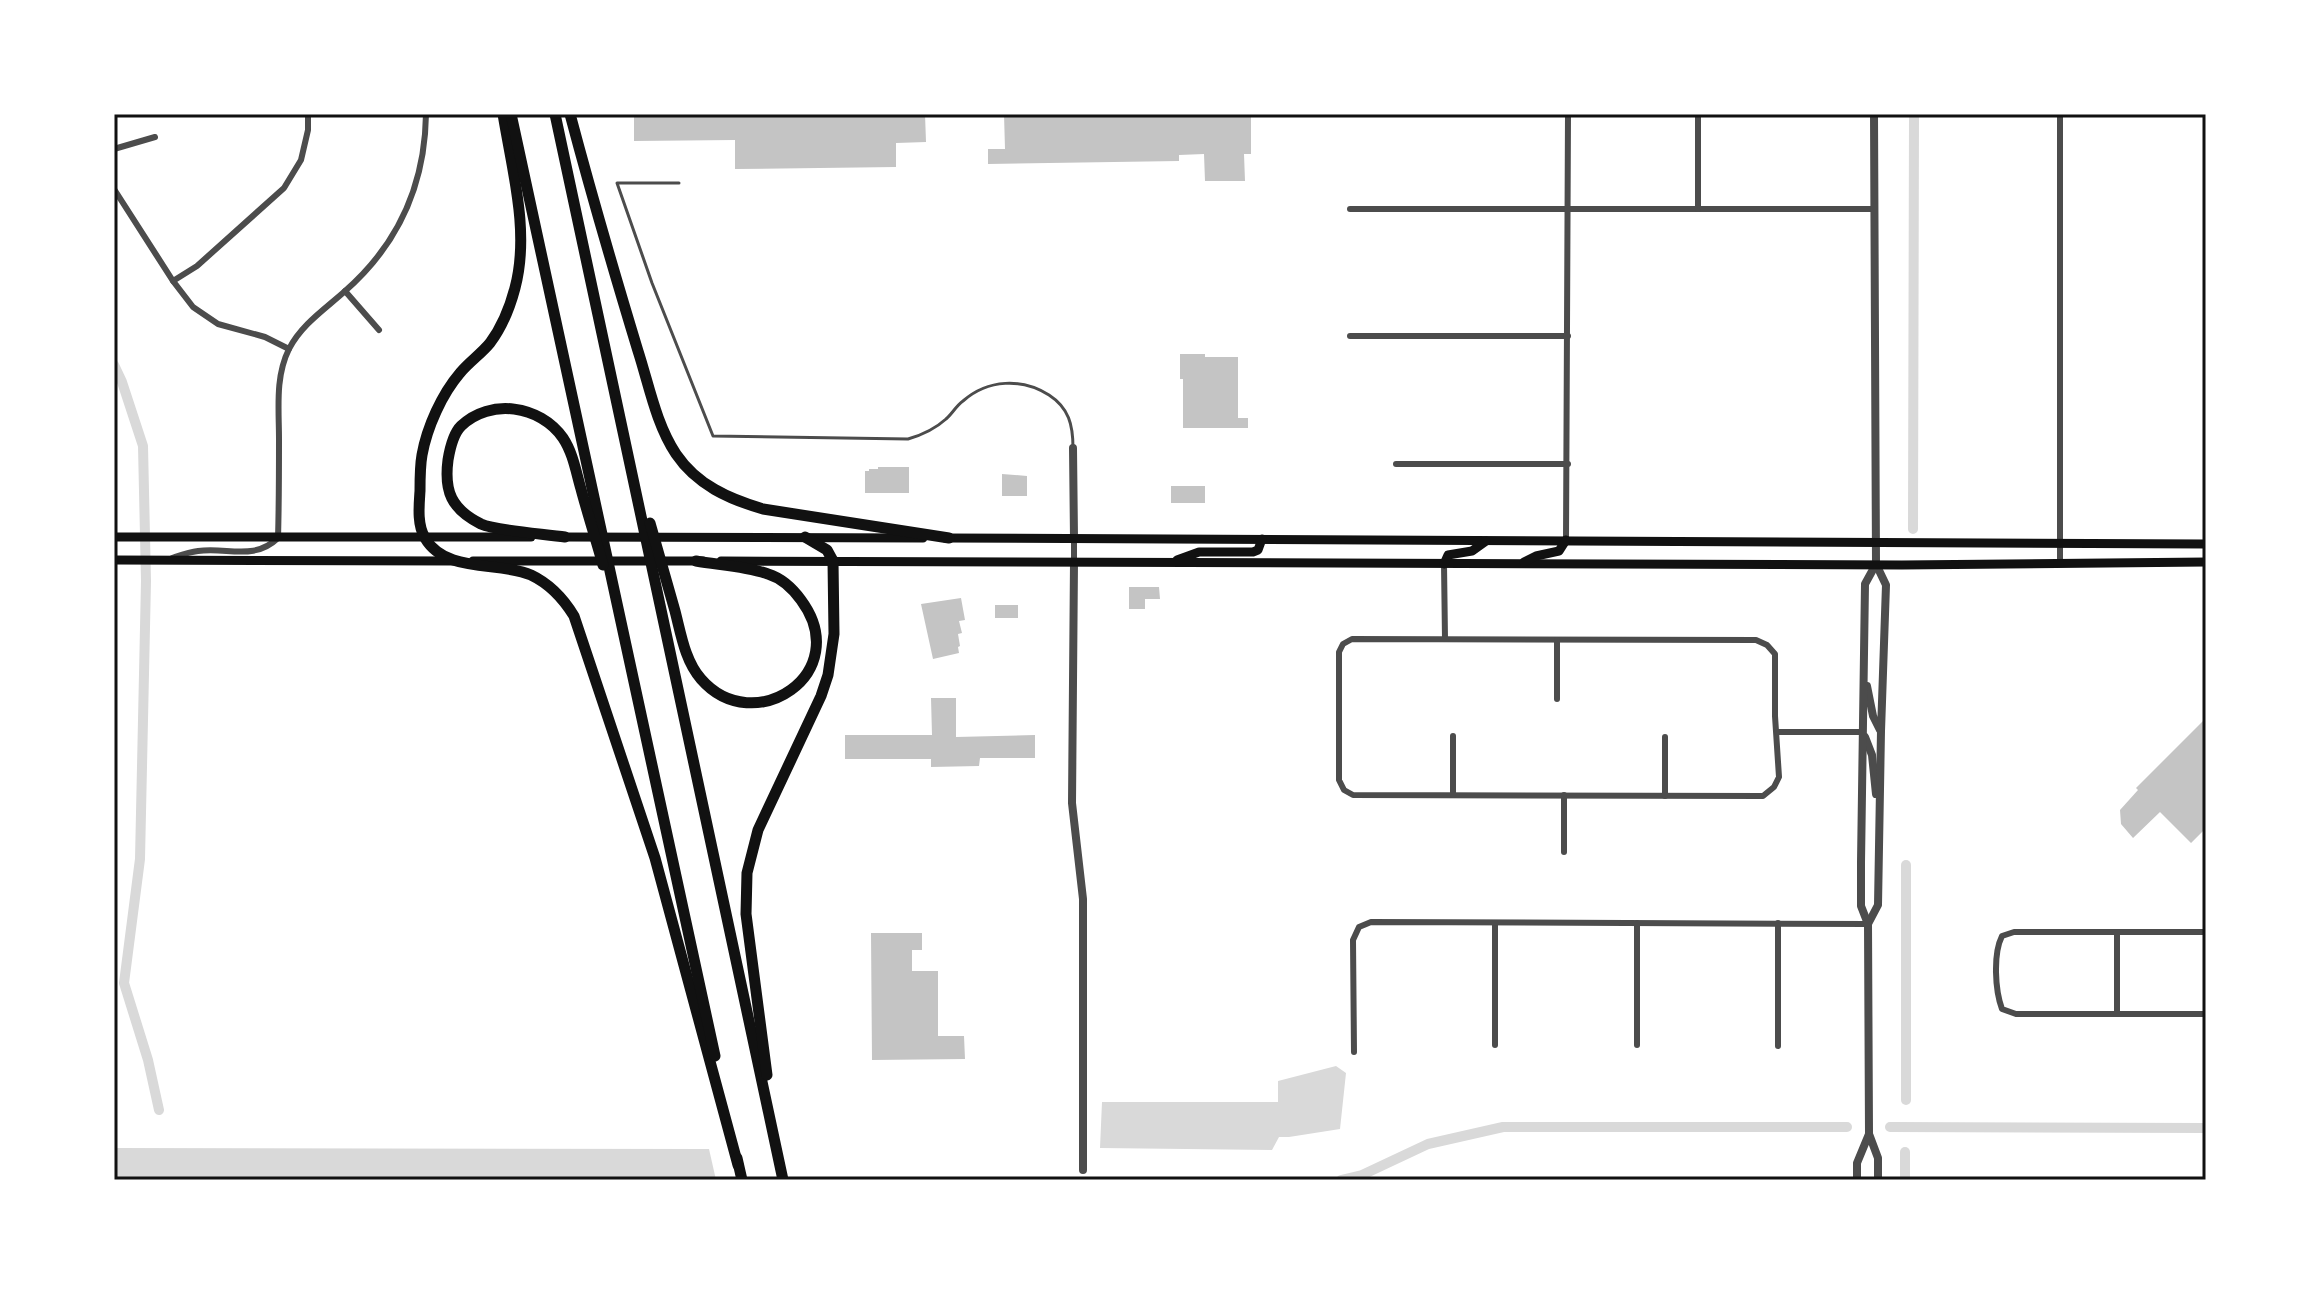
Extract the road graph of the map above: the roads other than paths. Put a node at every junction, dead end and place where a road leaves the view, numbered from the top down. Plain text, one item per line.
1 (308, 114) edge
2 (426, 114) edge
3 (503, 114) edge
4 (511, 114) edge
5 (555, 114) edge
6 (570, 114) edge
7 (1568, 114) edge
8 (1698, 114) edge
9 (1874, 114) edge
10 (2060, 114) edge
11 (155, 137) dead end
12 (114, 149) edge
13 (679, 183) dead end
14 (114, 189) edge
15 (1350, 209) dead end
16 (1568, 209) junction
17 (1698, 209) junction
18 (1874, 209) junction
19 (173, 281) junction
20 (345, 291) junction
21 (379, 330) dead end
22 (1350, 336) dead end
23 (1568, 336) junction
24 (289, 349) junction
25 (621, 420) junction
26 (1073, 448) joint
27 (1396, 464) dead end
28 (1568, 464) junction
29 (114, 537) edge
30 (565, 537) junction
31 (805, 537) junction
32 (278, 538) junction
33 (425, 538) junction
34 (949, 538) junction
35 (1074, 538) junction
36 (1262, 539) junction
37 (1566, 540) junction
38 (1486, 541) junction
39 (1876, 542) junction
40 (2060, 544) junction
41 (2206, 544) edge
42 (114, 560) edge
43 (160, 561) junction
44 (455, 561) junction
45 (696, 561) junction
46 (833, 561) junction
47 (1074, 562) junction
48 (2206, 562) edge
49 (1170, 563) junction
50 (1444, 564) junction
51 (1521, 564) junction
52 (1876, 564) junction
53 (2060, 564) junction
54 (1445, 639) junction
55 (1557, 640) junction
56 (1864, 666) junction
57 (633, 672) junction
58 (1557, 699) dead end
59 (1881, 731) junction
60 (1777, 732) junction
61 (1863, 732) junction
62 (1453, 736) dead end
63 (1665, 737) dead end
64 (1453, 795) junction
65 (1564, 795) junction
66 (1665, 796) junction
67 (1880, 834) junction
68 (1564, 852) dead end
69 (1495, 923) junction
70 (1637, 923) junction
71 (1778, 923) junction
72 (1868, 924) junction
73 (2117, 932) junction
74 (2206, 932) edge
75 (2117, 1014) junction
76 (2206, 1014) edge
77 (1495, 1045) dead end
78 (1637, 1045) dead end
79 (1778, 1046) dead end
80 (1354, 1052) dead end
81 (1869, 1134) junction
82 (778, 1159) junction
83 (738, 1165) junction
84 (1083, 1170) joint
85 (742, 1180) edge
86 (783, 1180) edge
87 (1083, 1180) edge
88 (1857, 1180) edge
89 (1878, 1180) edge

1 - 19 street
2 - 20 street
3 - 33 highway
4 - 57 highway
5 - 25 highway
6 - 34 highway
7 - 16 street
8 - 17 street
9 - 18 street
10 - 40 street
11 - 12 street
13 - 26 lane
14 - 19 street
15 - 16 street
16 - 17 street
16 - 23 street
17 - 18 street
18 - 39 street
19 - 24 street
20 - 21 street
20 - 24 street
22 - 23 street
23 - 28 street
24 - 32 street
25 - 45 highway
25 - 82 highway
26 - 35 street
27 - 28 street
28 - 37 street
29 - 32 main road
30 - 31 main road
30 - 33 main road
30 - 57 highway
31 - 34 main road
31 - 46 highway
32 - 33 main road
32 - 43 street
33 - 44 highway
34 - 35 main road
35 - 36 main road
35 - 47 street
36 - 38 main road
36 - 49 main road
37 - 38 main road
37 - 39 main road
37 - 51 main road
38 - 50 main road
39 - 40 main road
39 - 52 street
40 - 41 main road
40 - 53 street
42 - 43 main road
43 - 44 main road
44 - 45 main road
44 - 83 highway
45 - 46 main road
46 - 47 main road
46 - 82 highway
47 - 49 main road
47 - 84 street
48 - 53 main road
49 - 50 main road
50 - 51 main road
50 - 54 street
51 - 52 main road
52 - 53 main road
52 - 56 street
52 - 59 street
54 - 55 street
54 - 64 street
55 - 58 street
55 - 60 street
56 - 59 street
56 - 61 street
57 - 83 highway
59 - 67 street
60 - 61 street
60 - 66 street
61 - 67 street
61 - 72 street
62 - 64 street
63 - 66 street
64 - 65 street
65 - 66 street
65 - 68 street
67 - 72 street
69 - 70 street
69 - 77 street
69 - 80 street
70 - 71 street
70 - 78 street
71 - 72 street
71 - 79 street
72 - 81 street
73 - 74 street
73 - 75 street
73 - 75 street
75 - 76 street
81 - 88 street
81 - 89 street
82 - 86 highway
83 - 85 highway
84 - 87 street

